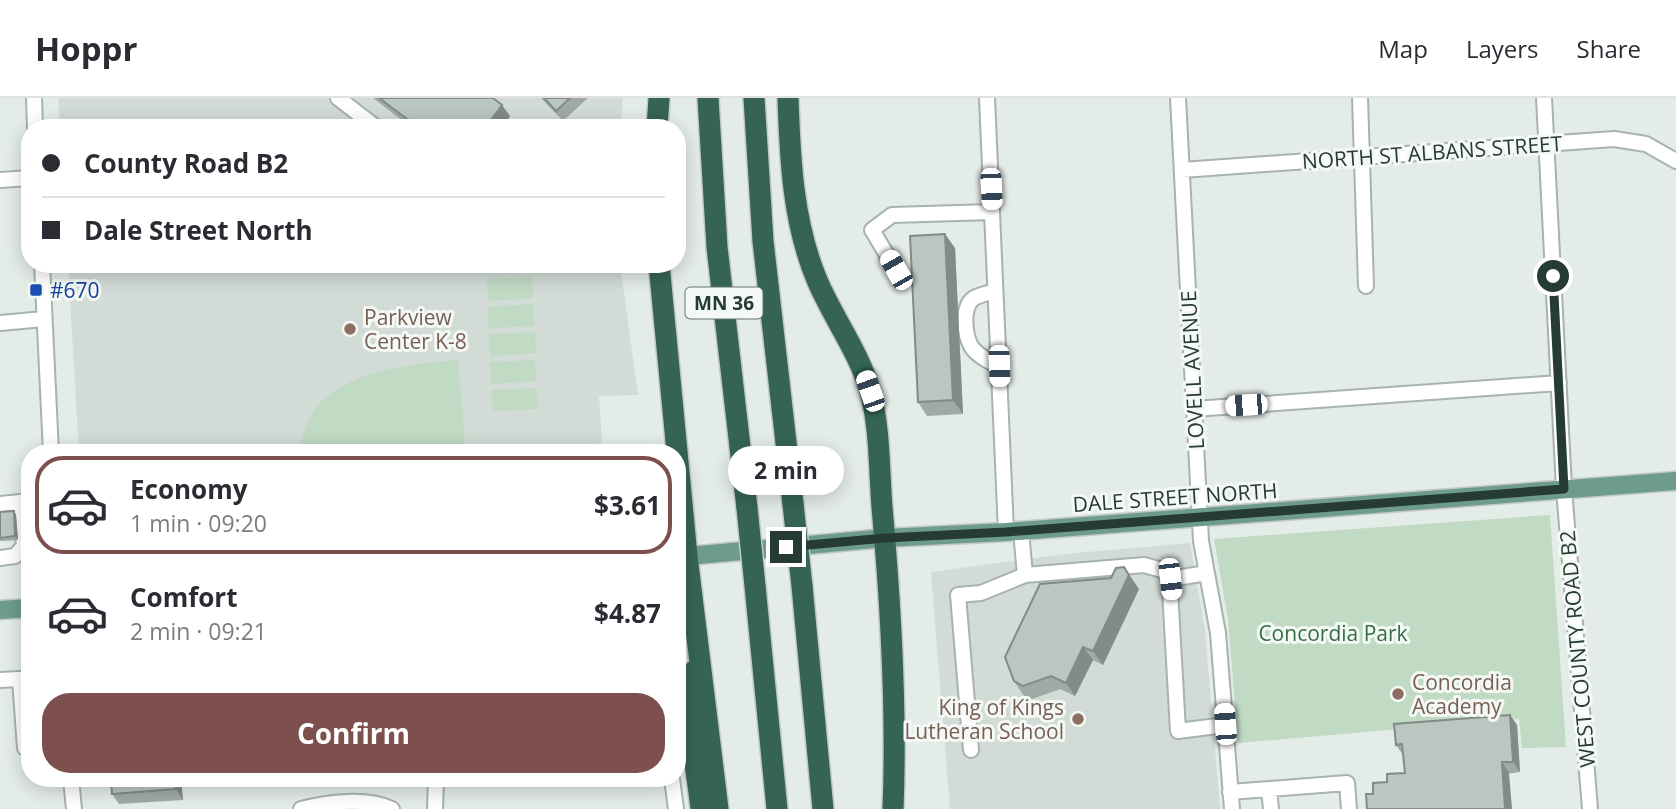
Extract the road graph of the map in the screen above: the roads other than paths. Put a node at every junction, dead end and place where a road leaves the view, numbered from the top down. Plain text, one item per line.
1 (34, 98) edge
2 (338, 98) edge
3 (659, 98) edge
4 (708, 98) edge
5 (754, 98) edge
6 (788, 98) edge
7 (987, 98) edge
8 (1178, 98) edge
9 (1360, 98) edge
10 (1544, 98) edge
11 (35, 119) edge
12 (365, 119) edge
13 (658, 119) edge
14 (1546, 143) junction
15 (1363, 157) junction
16 (1676, 161) edge
17 (1182, 170) junction
18 (21, 179) edge
19 (0, 180) edge
20 (992, 212) junction
21 (896, 270) dead end
22 (42, 273) edge
23 (660, 273) edge
24 (1366, 286) dead end
25 (995, 291) junction
26 (44, 320) junction
27 (0, 323) edge
28 (999, 366) junction
29 (1559, 383) junction
30 (1194, 409) junction
31 (51, 444) edge
32 (673, 444) edge
33 (1676, 481) edge
34 (1564, 489) junction
35 (21, 502) edge
36 (0, 504) edge
37 (1200, 516) junction
38 (1013, 532) junction
39 (885, 538) junction
40 (21, 551) edge
41 (686, 556) edge
42 (0, 558) edge
43 (1207, 573) junction
44 (1025, 575) junction
45 (686, 579) edge
46 (1170, 579) junction
47 (21, 609) edge
48 (0, 610) edge
49 (699, 652) junction
50 (0, 680) edge
51 (21, 693) edge
52 (1225, 724) junction
53 (971, 750) dead end
54 (72, 787) edge
55 (436, 787) edge
56 (673, 787) edge
57 (1269, 789) junction
58 (1230, 792) junction
59 (74, 809) edge
60 (301, 809) edge
61 (392, 809) edge
62 (435, 809) edge
63 (676, 809) edge
64 (701, 809) edge
65 (718, 809) edge
66 (777, 809) edge
67 (823, 809) edge
68 (893, 809) edge
69 (1232, 809) edge
70 (1271, 809) edge
71 (1349, 809) edge
72 (1590, 809) edge

1 - 11 street
2 - 12 street
3 - 13 highway
4 - 66 highway, MN 36, bridge
5 - 67 highway, MN 36, bridge
6 - 39 highway
7 - 20 street
8 - 17 street, LOVELL AVENUE
9 - 15 street
10 - 14 street, WEST COUNTY ROAD B2
14 - 15 street, NORTH ST ALBANS STREET
14 - 16 street, NORTH ST ALBANS STREET
14 - 29 street, WEST COUNTY ROAD B2
15 - 17 street, NORTH ST ALBANS STREET
15 - 24 street
17 - 30 street, LOVELL AVENUE
18 - 19 street
20 - 21 street
20 - 25 street
22 - 26 street
23 - 32 highway
25 - 28 street
25 - 28 street
26 - 27 street
26 - 31 street
28 - 38 street
29 - 30 street
29 - 34 street, WEST COUNTY ROAD B2
30 - 37 street, LOVELL AVENUE
33 - 34 main road, DALE STREET NORTH
34 - 37 main road, DALE STREET NORTH
34 - 72 street, WEST COUNTY ROAD B2
35 - 36 street
37 - 38 main road, DALE STREET NORTH
37 - 43 street, LOVELL AVENUE
38 - 39 main road, DALE STREET NORTH
38 - 44 street
39 - 41 main road, DALE STREET NORTH
39 - 68 highway
40 - 42 street
43 - 46 street
43 - 52 street, LOVELL AVENUE
44 - 46 street
44 - 53 street
45 - 49 highway
46 - 52 street
47 - 48 main road
49 - 64 highway
49 - 65 highway
50 - 51 street
52 - 58 street, LOVELL AVENUE
54 - 59 street
55 - 62 street
56 - 63 street
57 - 58 street
57 - 70 street
57 - 71 street
58 - 69 street, LOVELL AVENUE
60 - 61 street

